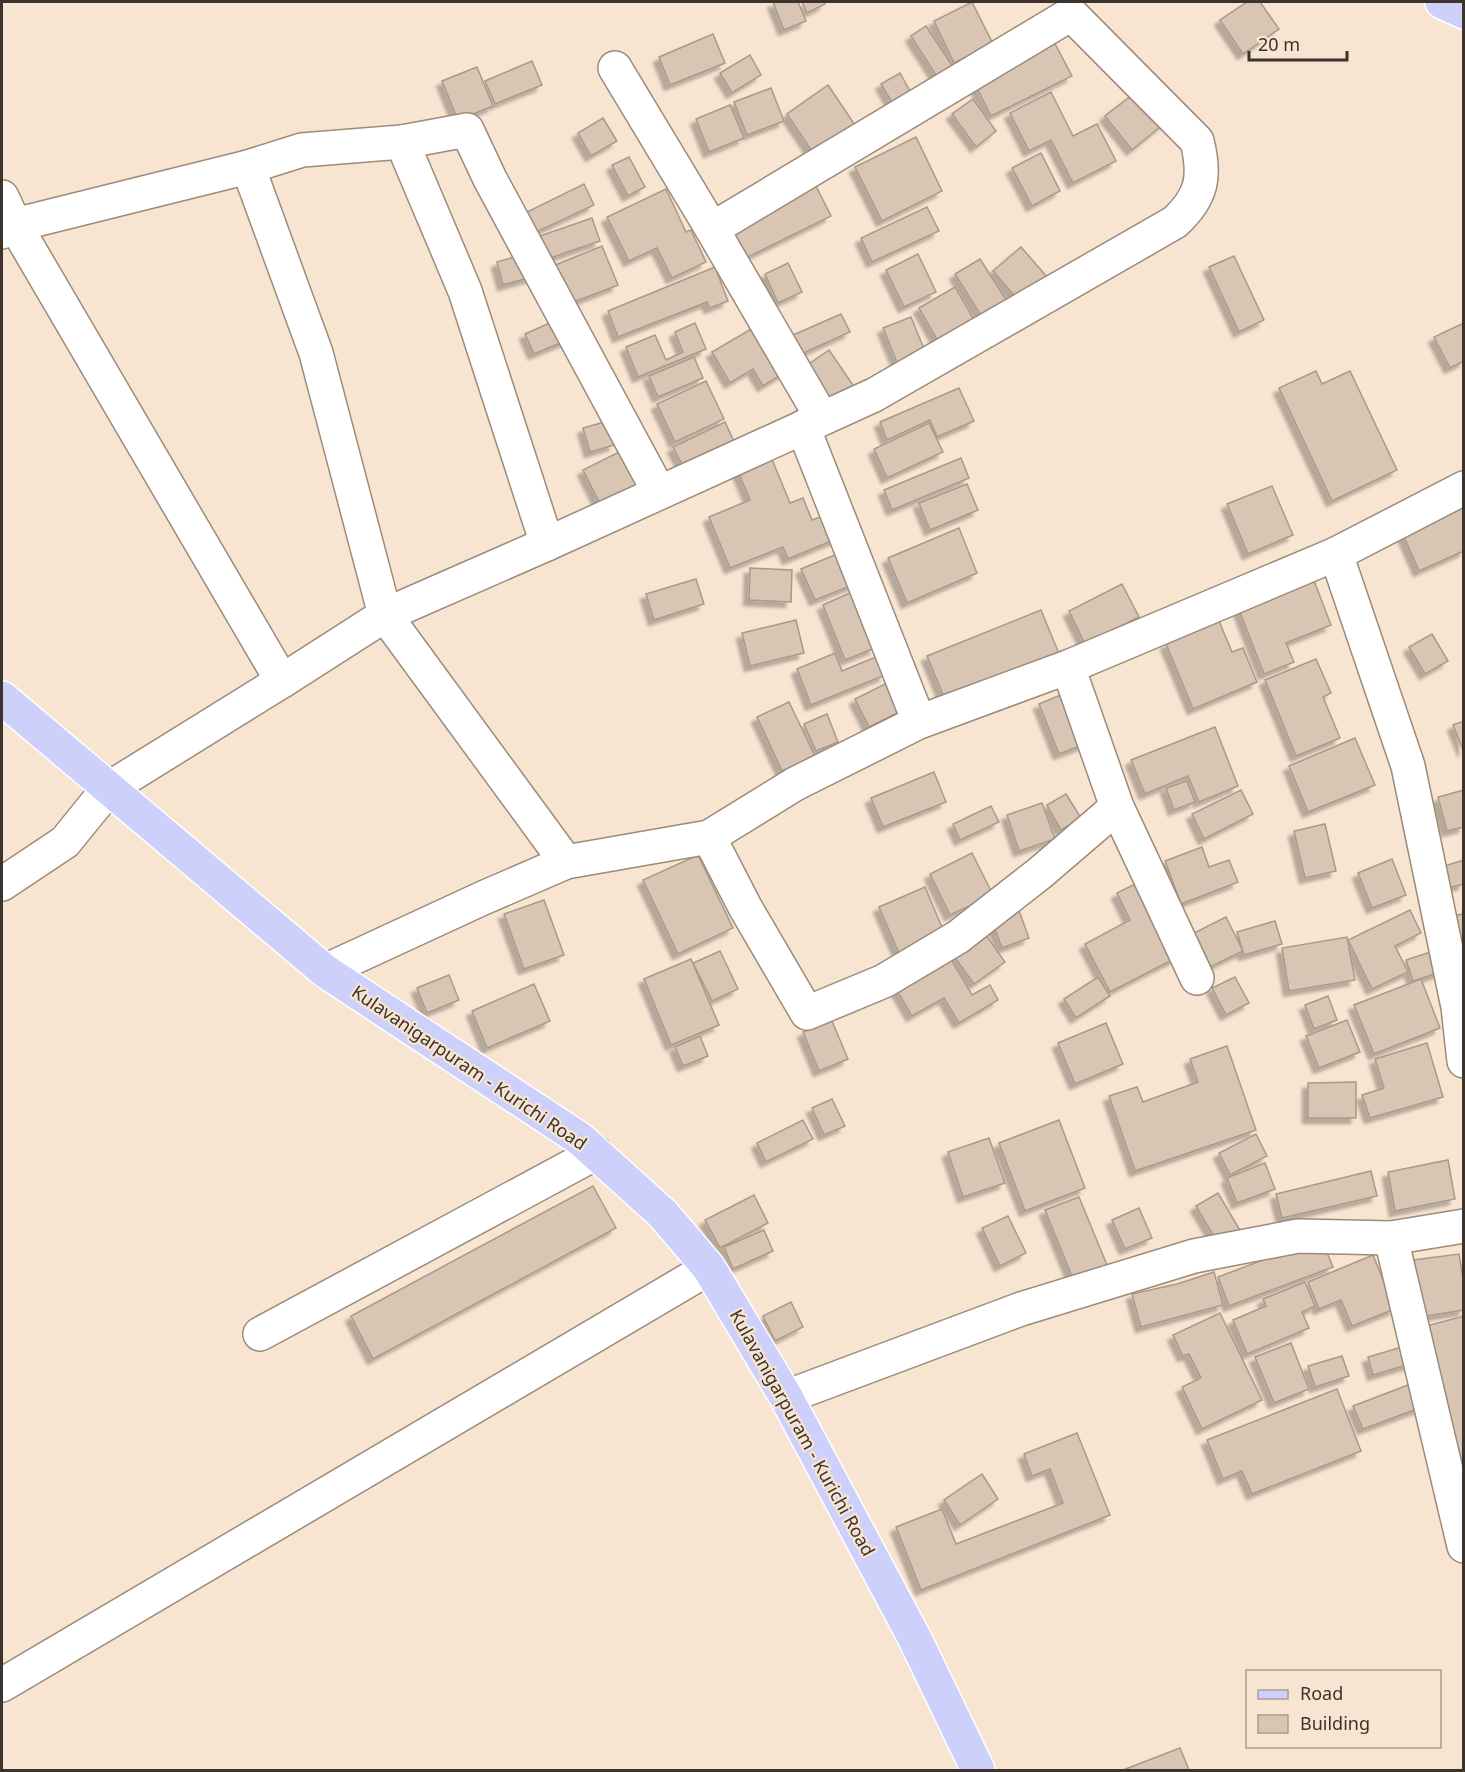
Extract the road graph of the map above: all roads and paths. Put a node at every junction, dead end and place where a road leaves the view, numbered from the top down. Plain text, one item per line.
1 (1442, 2) edge
2 (1067, 8) edge
3 (1464, 12) edge
4 (615, 68) dead end
5 (402, 142) junction
6 (248, 167) junction
7 (6, 218) edge
8 (712, 229) junction
9 (813, 422) junction
10 (1464, 488) edge
11 (659, 492) junction
12 (547, 544) junction
13 (1336, 554) junction
14 (385, 615) junction
15 (1068, 667) junction
16 (282, 681) junction
17 (2, 698) edge
18 (919, 722) junction
19 (108, 789) junction
20 (1117, 807) junction
21 (709, 837) junction
22 (566, 862) junction
23 (2, 885) edge
24 (325, 971) junction
25 (1197, 978) dead end
26 (1464, 1061) edge
27 (596, 1153) junction
28 (1464, 1226) edge
29 (1391, 1238) junction
30 (710, 1268) junction
31 (260, 1334) dead end
32 (786, 1397) junction
33 (1464, 1546) edge
34 (2, 1685) edge
35 (978, 1770) edge

1 - 3 main road
2 - 8 street
2 - 9 street
4 - 8 street
5 - 6 street
5 - 11 street
5 - 12 street
6 - 7 street
6 - 14 street
7 - 16 street
8 - 9 street
9 - 11 street
9 - 18 street
10 - 13 street
11 - 12 street
12 - 14 street
13 - 15 street
13 - 26 street
14 - 16 street
14 - 22 street
15 - 18 street
15 - 20 street
16 - 19 street
17 - 19 main road, Kulavanigarpuram - Kurichi Road
18 - 21 street
19 - 23 street
19 - 24 main road, Kulavanigarpuram - Kurichi Road
20 - 21 street
20 - 25 street
21 - 22 street
22 - 24 street
24 - 27 main road, Kulavanigarpuram - Kurichi Road
27 - 30 main road, Kulavanigarpuram - Kurichi Road
27 - 31 street
28 - 29 street
29 - 32 street
29 - 33 street
30 - 32 main road, Kulavanigarpuram - Kurichi Road
30 - 34 street
32 - 35 main road, Kulavanigarpuram - Kurichi Road

